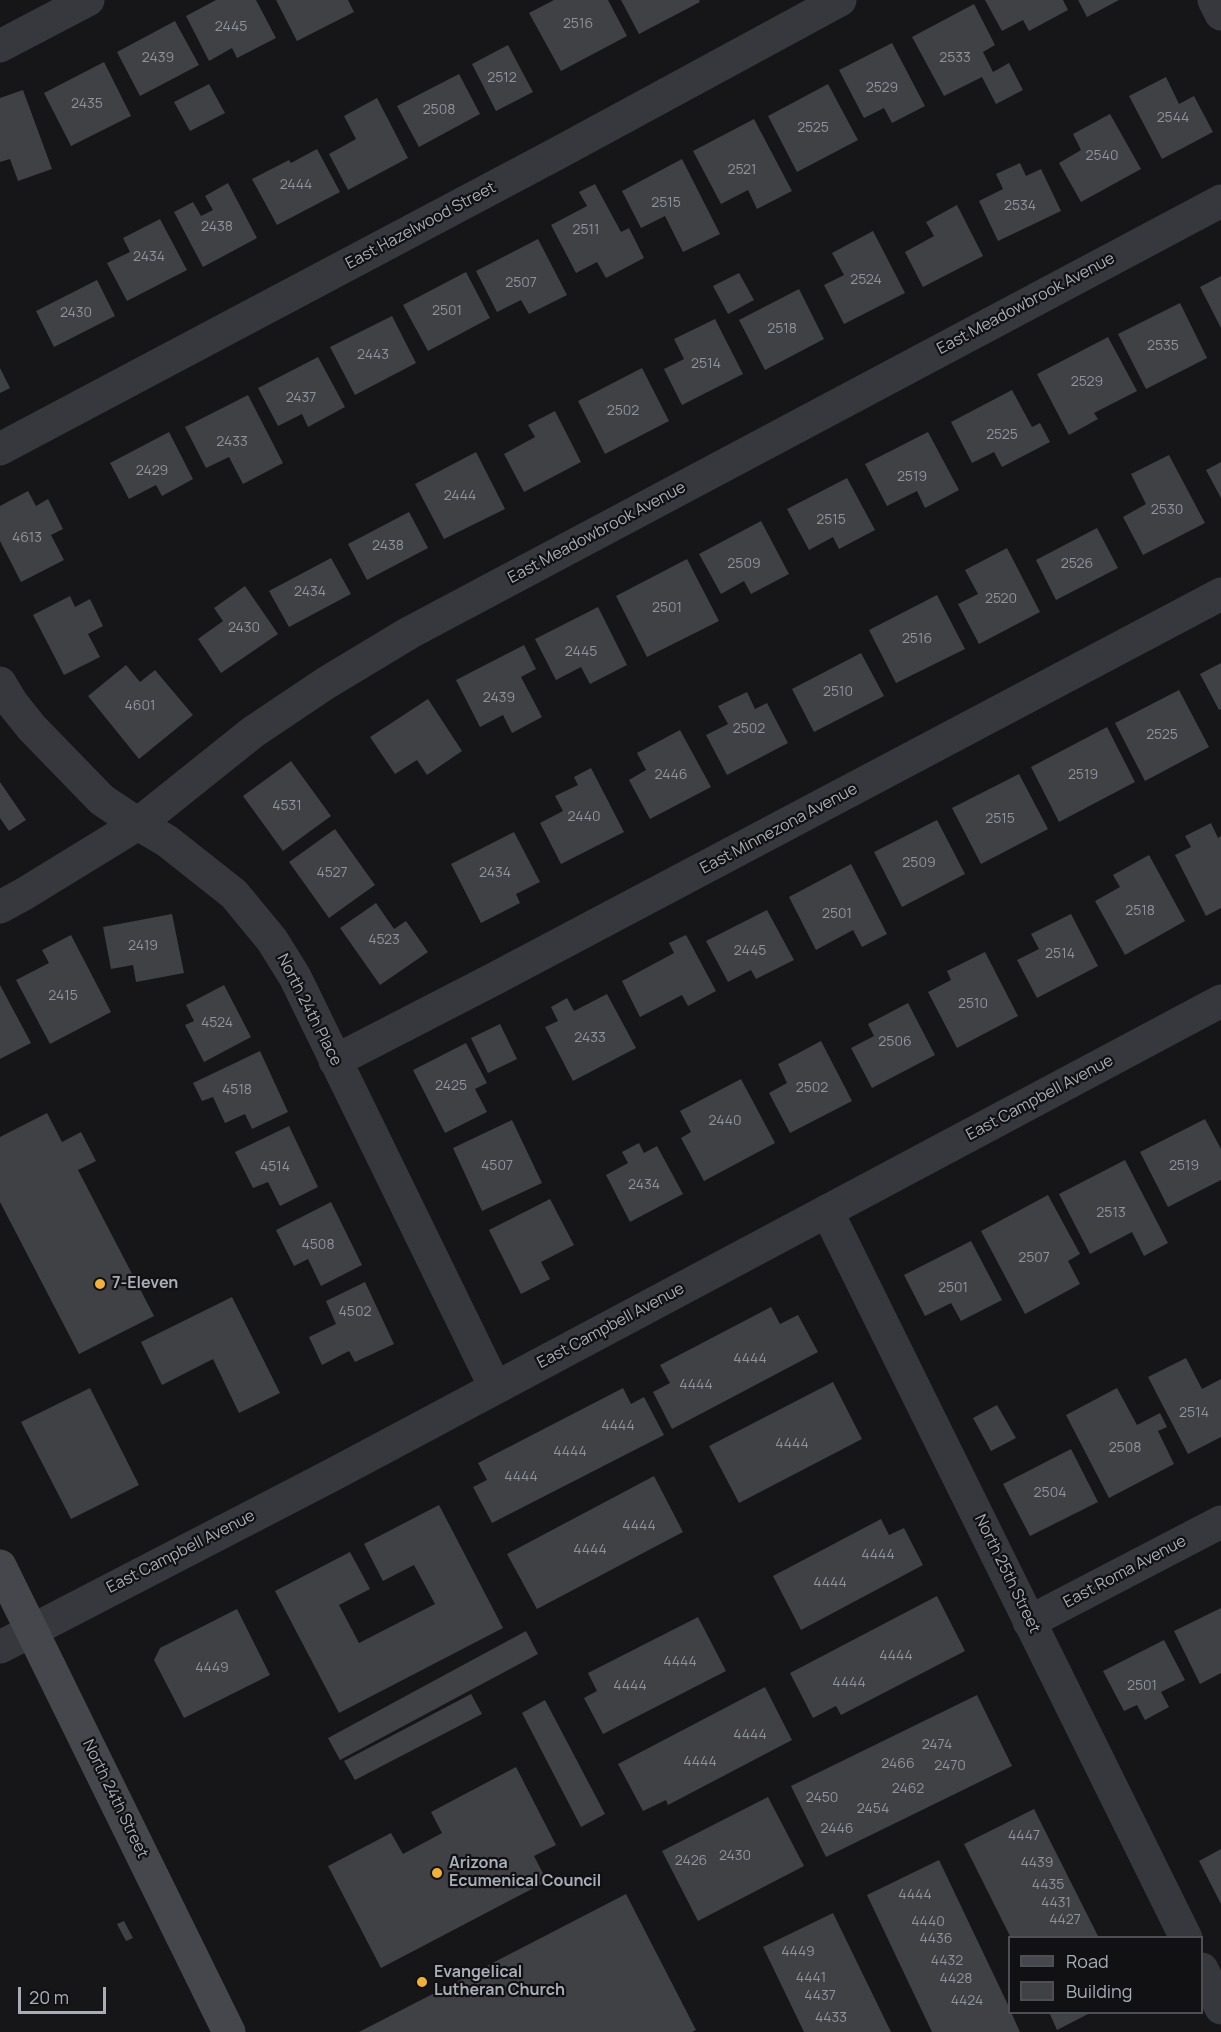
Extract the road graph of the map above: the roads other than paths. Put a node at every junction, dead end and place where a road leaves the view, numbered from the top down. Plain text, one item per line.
1 (88, 0) edge
2 (840, 0) edge
3 (1214, 0) edge
4 (1221, 14) edge
5 (0, 46) edge
6 (1221, 201) edge
7 (0, 449) edge
8 (1221, 594) edge
9 (0, 684) edge
10 (138, 824) junction
11 (0, 907) edge
12 (1221, 1001) edge
13 (335, 1061) junction
14 (828, 1211) junction
15 (495, 1388) junction
16 (1221, 1522) edge
17 (0, 1566) edge
18 (1029, 1623) junction
19 (32, 1629) junction
20 (0, 1647) edge
21 (1185, 1936) edge
22 (1203, 1971) edge
23 (1221, 2008) edge
24 (229, 2032) edge

1 - 5 street
2 - 7 street, East Hazelwood Street
3 - 4 street
6 - 10 street, East Meadowbrook Avenue
8 - 13 street, East Minnezona Avenue
9 - 10 street, North 24th Place
10 - 11 street, East Meadowbrook Avenue
10 - 13 street, North 24th Place
12 - 14 street, East Campbell Avenue
13 - 15 street, North 24th Place
14 - 15 street, East Campbell Avenue
14 - 18 street, North 25th Street
15 - 19 street, East Campbell Avenue
16 - 18 street, East Roma Avenue
17 - 19 main road, North 24th Street
18 - 21 street, North 25th Street
19 - 20 street, East Campbell Avenue
19 - 24 main road, North 24th Street
22 - 23 street

